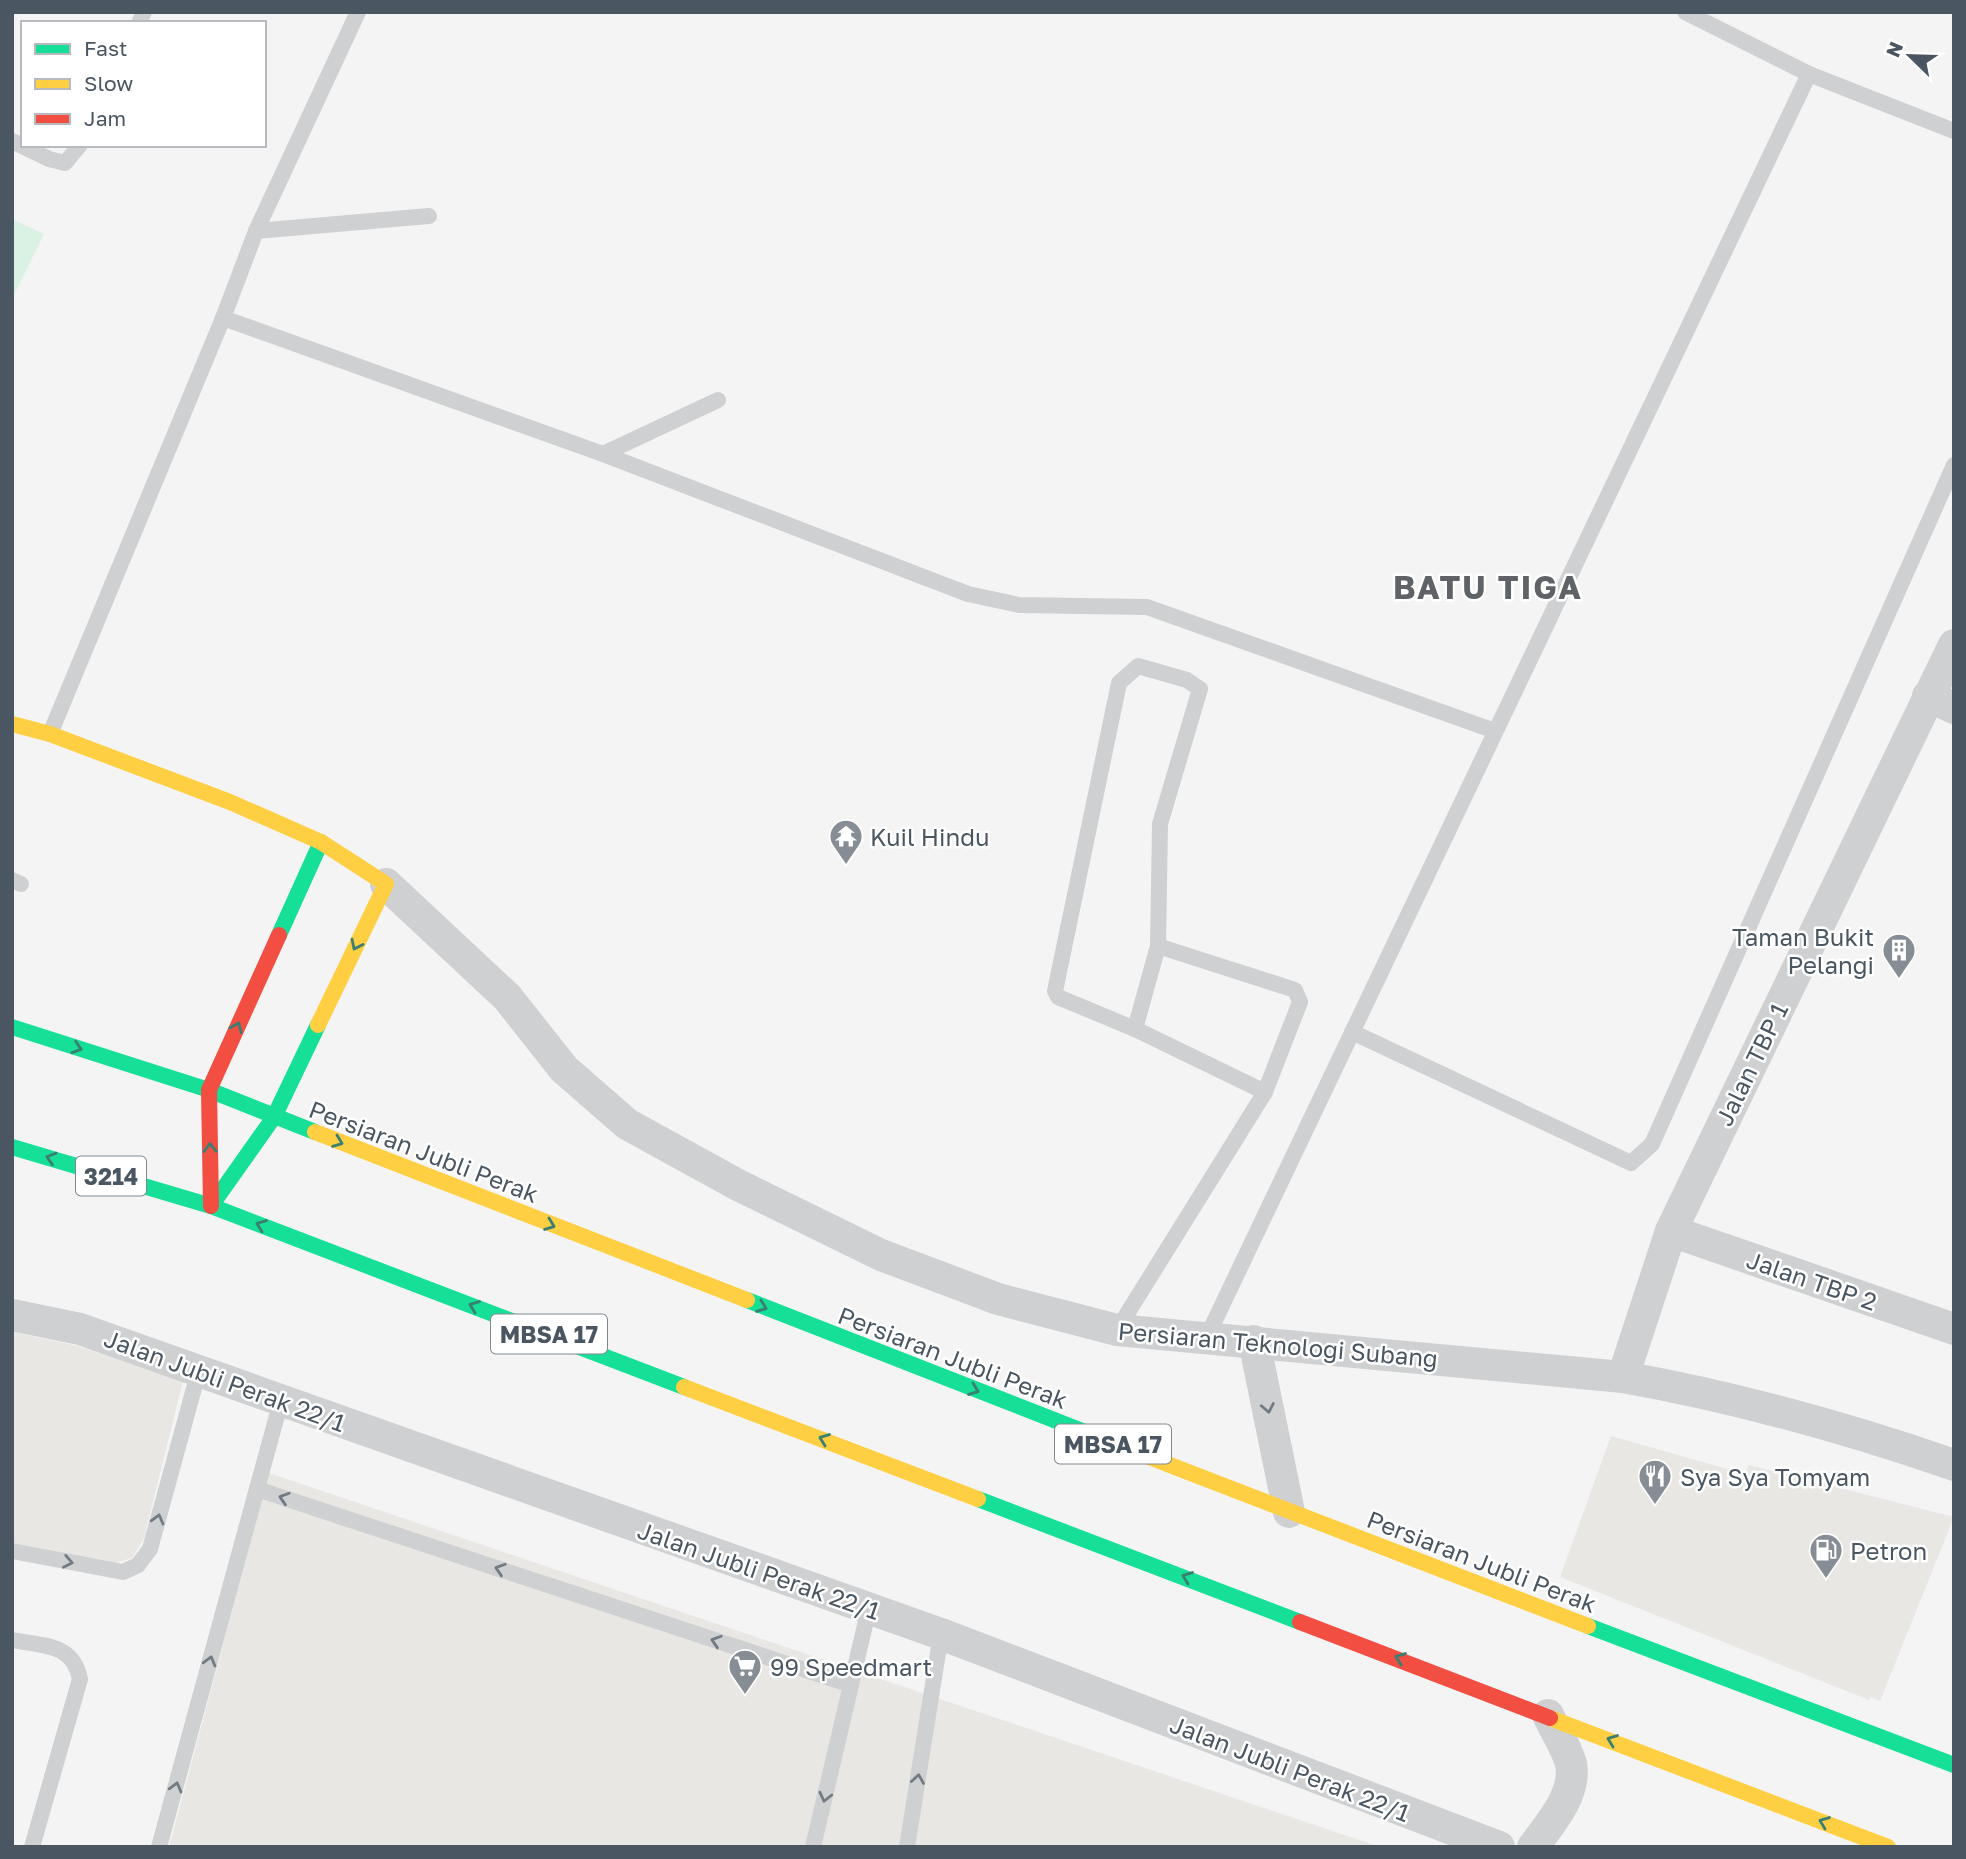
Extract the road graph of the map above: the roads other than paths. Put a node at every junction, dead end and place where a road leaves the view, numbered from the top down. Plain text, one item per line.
1 (358, 12) edge
2 (1685, 12) edge
3 (1809, 74) junction
4 (1954, 131) edge
5 (24, 147) edge
6 (78, 147) edge
7 (429, 216) dead end
8 (256, 231) junction
9 (223, 318) junction
10 (718, 400) dead end
11 (603, 454) junction
12 (1954, 465) edge
13 (1954, 645) edge
14 (1941, 702) edge
15 (12, 724) edge
16 (1495, 731) junction
17 (50, 734) junction
18 (321, 842) junction
19 (386, 884) junction
20 (1158, 946) junction
21 (12, 1027) edge
22 (1135, 1029) junction
23 (1352, 1032) junction
24 (209, 1090) junction
25 (1265, 1092) junction
26 (274, 1117) junction
27 (12, 1147) edge
28 (211, 1206) junction
29 (1671, 1231) junction
30 (12, 1315) edge
31 (1954, 1329) edge
32 (1117, 1330) junction
33 (1205, 1341) junction
34 (1254, 1341) junction
35 (199, 1370) junction
36 (1623, 1377) junction
37 (281, 1401) junction
38 (1954, 1465) edge
39 (257, 1489) junction
40 (1289, 1512) junction
41 (12, 1551) edge
42 (869, 1608) junction
43 (941, 1633) junction
44 (12, 1640) edge
45 (851, 1685) junction
46 (1548, 1714) junction
47 (1954, 1765) edge
48 (1487, 1845) edge
49 (32, 1847) edge
50 (159, 1847) edge
51 (813, 1847) edge
52 (907, 1847) edge
53 (1533, 1847) edge
54 (1888, 1847) edge

1 - 8 lane
2 - 3 lane
3 - 4 lane
3 - 16 lane
5 - 6 lane
7 - 8 lane
8 - 9 lane
9 - 11 lane
9 - 17 lane
10 - 11 lane
11 - 16 lane
12 - 23 lane
13 - 14 street, Jalan TBP 1
14 - 29 street, Jalan TBP 1
15 - 17 main road, Persiaran Teknologi Subang
16 - 23 lane
17 - 18 main road, Persiaran Teknologi Subang
18 - 19 main road, Persiaran Teknologi Subang
24 -> 18 main road
19 -> 26 main road
19 - 32 street, Persiaran Teknologi Subang
20 - 22 lane
20 - 22 lane
20 - 25 lane
21 -> 24 main road, Persiaran Jubli Perak
22 - 25 lane
23 - 33 lane
24 - 26 main road, Persiaran Jubli Perak
28 -> 24 main road
25 - 32 lane
26 - 28 main road
26 -> 40 main road, Persiaran Jubli Perak / MBSA 17
28 -> 27 main road, 3214
46 -> 28 main road, MBSA 17
29 - 31 street, Jalan TBP 2
29 - 36 street, Jalan TBP 1
30 - 35 street, Jalan Jubli Perak 22/1
32 - 33 street, Persiaran Teknologi Subang
33 - 34 street, Persiaran Teknologi Subang
34 - 36 street, Persiaran Teknologi Subang
34 -> 40 street
35 - 37 street, Jalan Jubli Perak 22/1
41 -> 35 lane
36 - 38 street, Persiaran Teknologi Subang
37 - 39 lane
37 - 42 street, Jalan Jubli Perak 22/1
45 -> 39 lane
50 -> 39 lane
40 - 47 main road, Persiaran Jubli Perak / MBSA 17
42 - 43 street, Jalan Jubli Perak 22/1
42 - 45 lane
43 - 48 street, Jalan Jubli Perak 22/1
52 -> 43 lane
44 - 49 lane
45 -> 51 lane
46 - 53 street
54 -> 46 main road, MBSA 17

